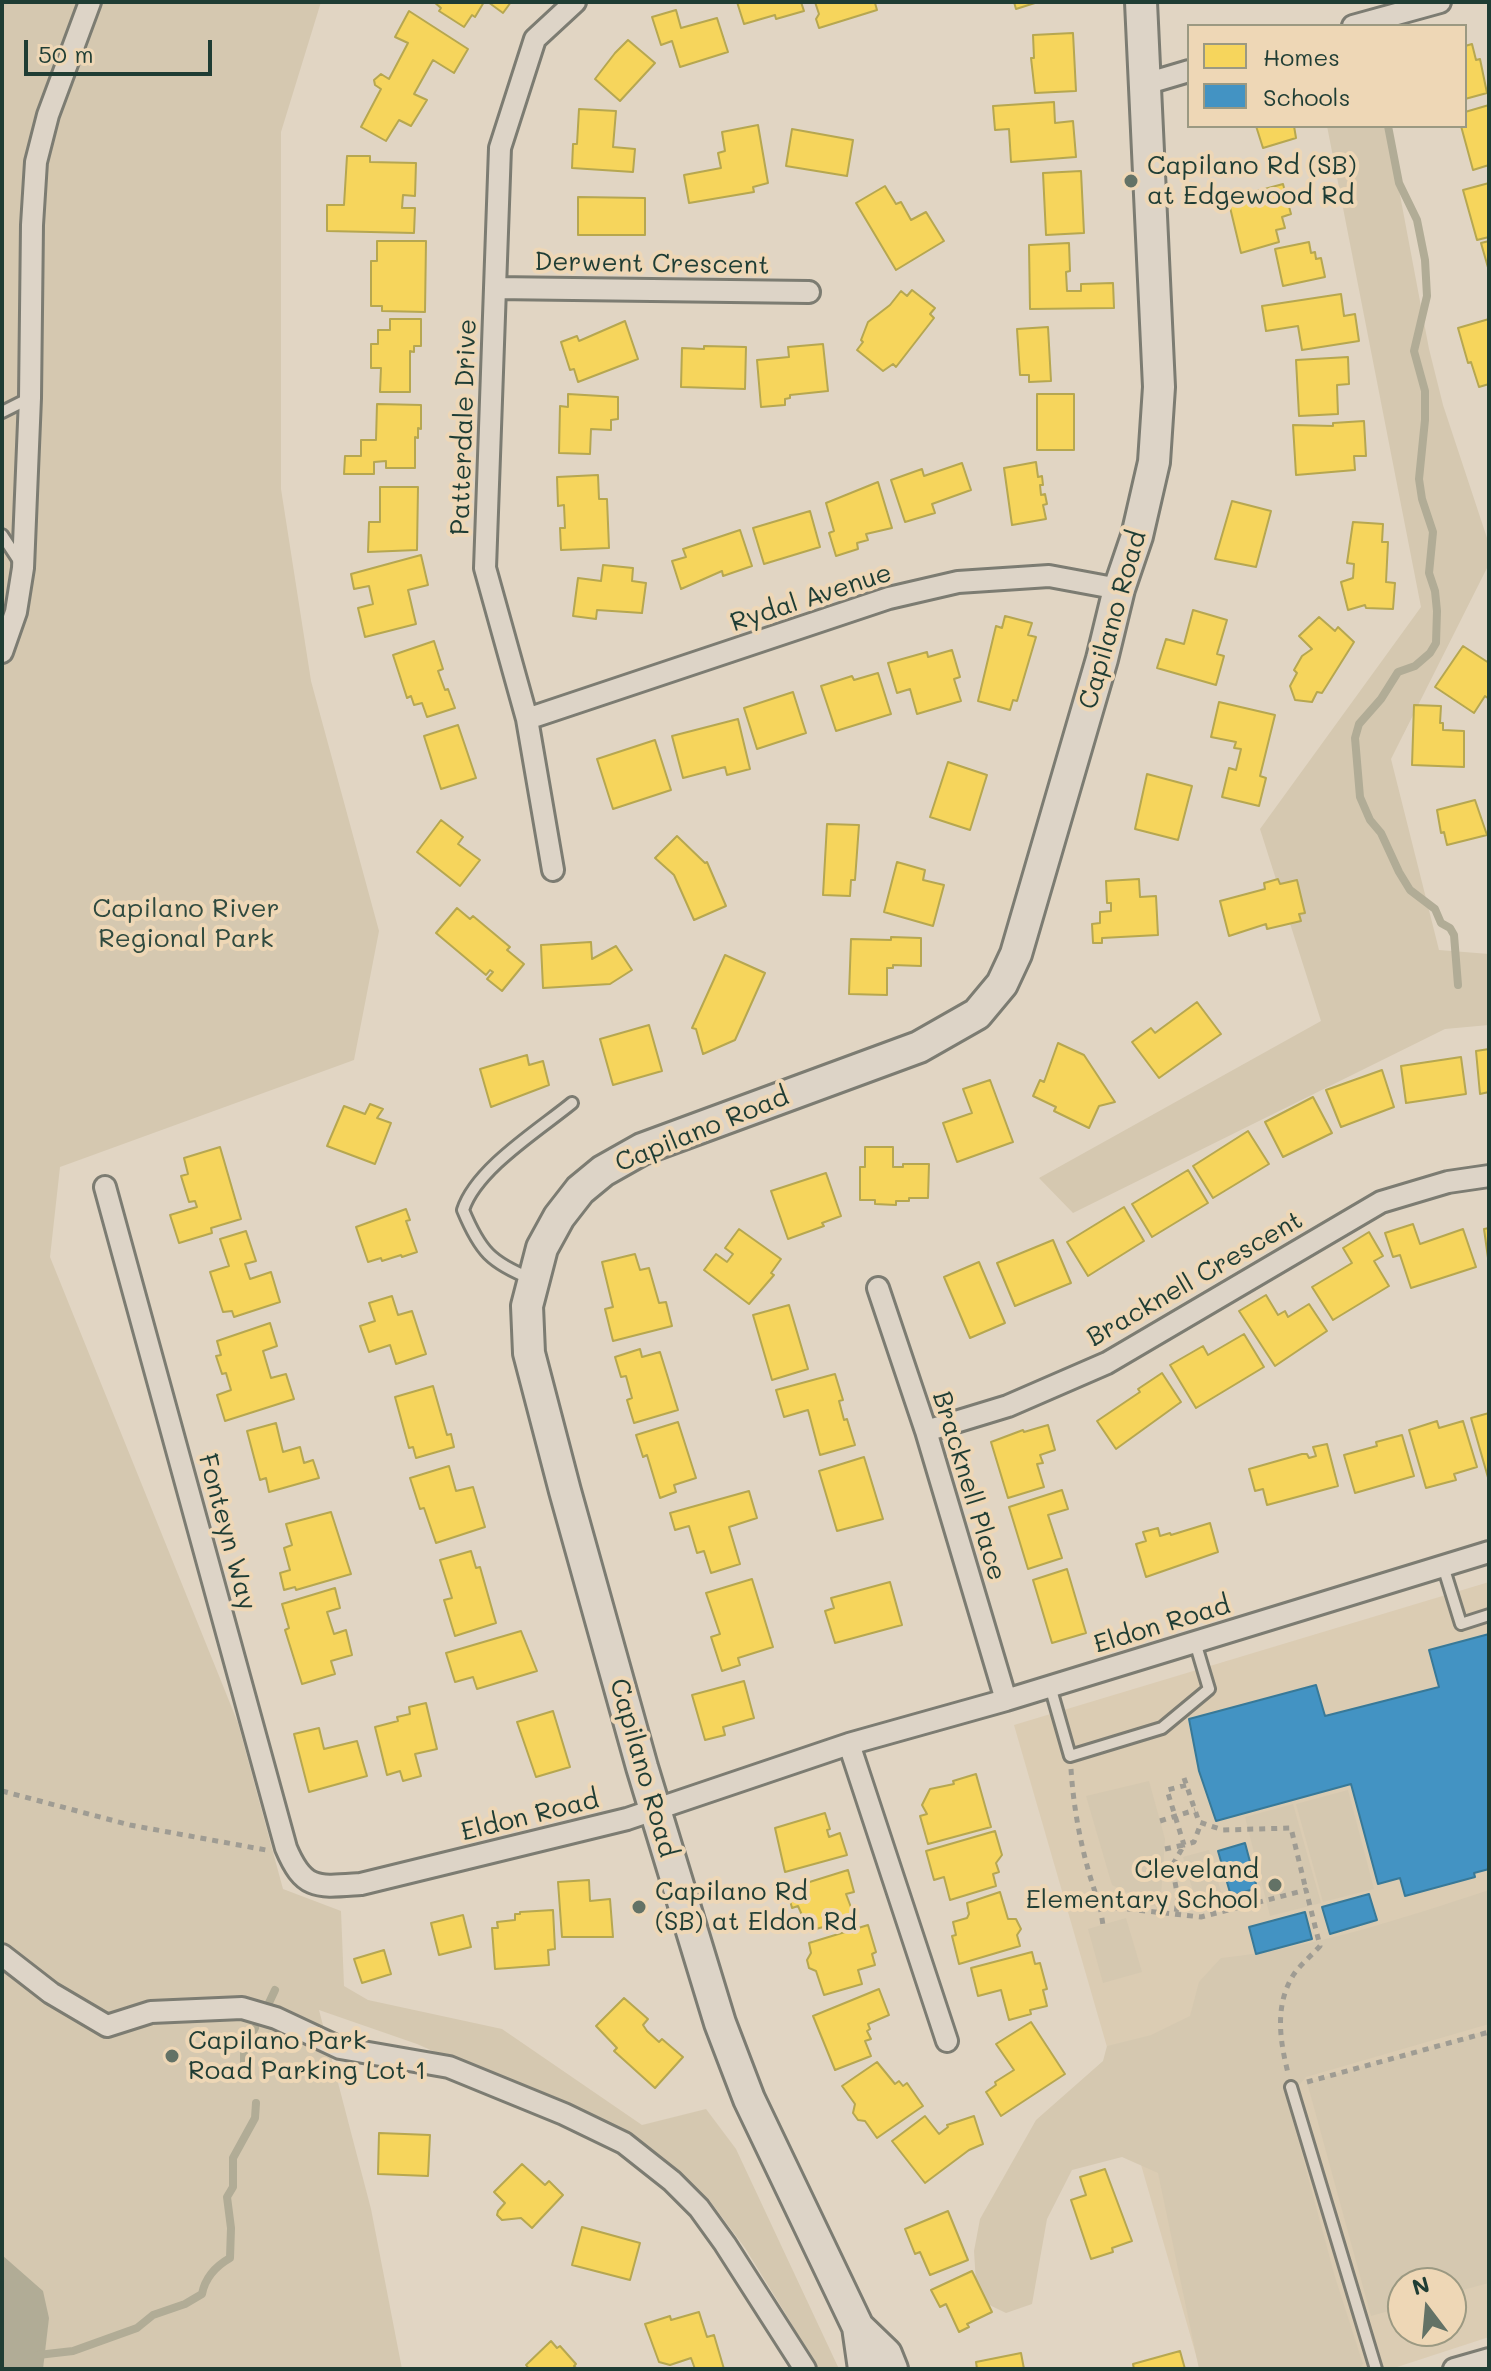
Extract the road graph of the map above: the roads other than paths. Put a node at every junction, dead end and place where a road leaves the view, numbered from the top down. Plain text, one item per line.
1 (90, 2) edge
2 (575, 2) edge
3 (1141, 2) edge
4 (1440, 2) edge
5 (1360, 24) edge
6 (1187, 72) edge
7 (1145, 84) junction
8 (495, 288) junction
9 (809, 292) dead end
10 (30, 398) junction
11 (2, 412) edge
12 (2, 535) edge
13 (23, 568) junction
14 (1119, 589) junction
15 (2, 652) edge
16 (527, 719) junction
17 (553, 870) dead end
18 (572, 1103) dead end
19 (1489, 1176) edge
20 (105, 1187) dead end
21 (533, 1279) junction
22 (878, 1288) dead end
23 (926, 1431) junction
24 (1489, 1552) edge
25 (1443, 1565) junction
26 (1489, 1615) edge
27 (1195, 1642) junction
28 (1050, 1686) junction
29 (1006, 1700) junction
30 (849, 1744) junction
31 (655, 1809) junction
32 (310, 1883) joint
33 (2, 1955) edge
34 (947, 2041) dead end
35 (1291, 2087) road end
36 (858, 2327) junction
37 (1489, 2359) edge
38 (805, 2369) edge
39 (864, 2369) edge
40 (892, 2369) edge
41 (1376, 2369) edge
42 (1454, 2369) edge

1 - 10 street
2 - 8 street, Patterdale Drive
3 - 7 main road, Capilano Road
4 - 5 street
6 - 7 street
7 - 14 main road, Capilano Road
8 - 9 street, Derwent Crescent
8 - 16 street, Patterdale Drive
10 - 11 lane
10 - 13 street
12 - 13 lane
13 - 15 street
14 - 16 street, Rydal Avenue
14 - 21 main road, Capilano Road
16 - 17 street, Patterdale Drive
18 - 21 lane
19 - 23 street, Bracknell Crescent
20 - 32 street, Fonteyn Way
21 - 31 main road, Capilano Road
22 - 23 street, Bracknell Place
23 - 29 street, Bracknell Place
24 - 25 street, Eldon Road
25 - 26 lane
25 - 27 street, Eldon Road
27 - 28 street, Eldon Road
27 - 28 lane
28 - 29 street, Eldon Road
29 - 30 street, Eldon Road
30 - 31 street, Eldon Road
30 - 34 street
31 - 32 street, Eldon Road
31 - 36 main road, Capilano Road
33 - 38 street
35 - 41 lane
36 - 39 main road, Capilano Road
36 - 40 main road, Capilano Road
37 - 42 street

